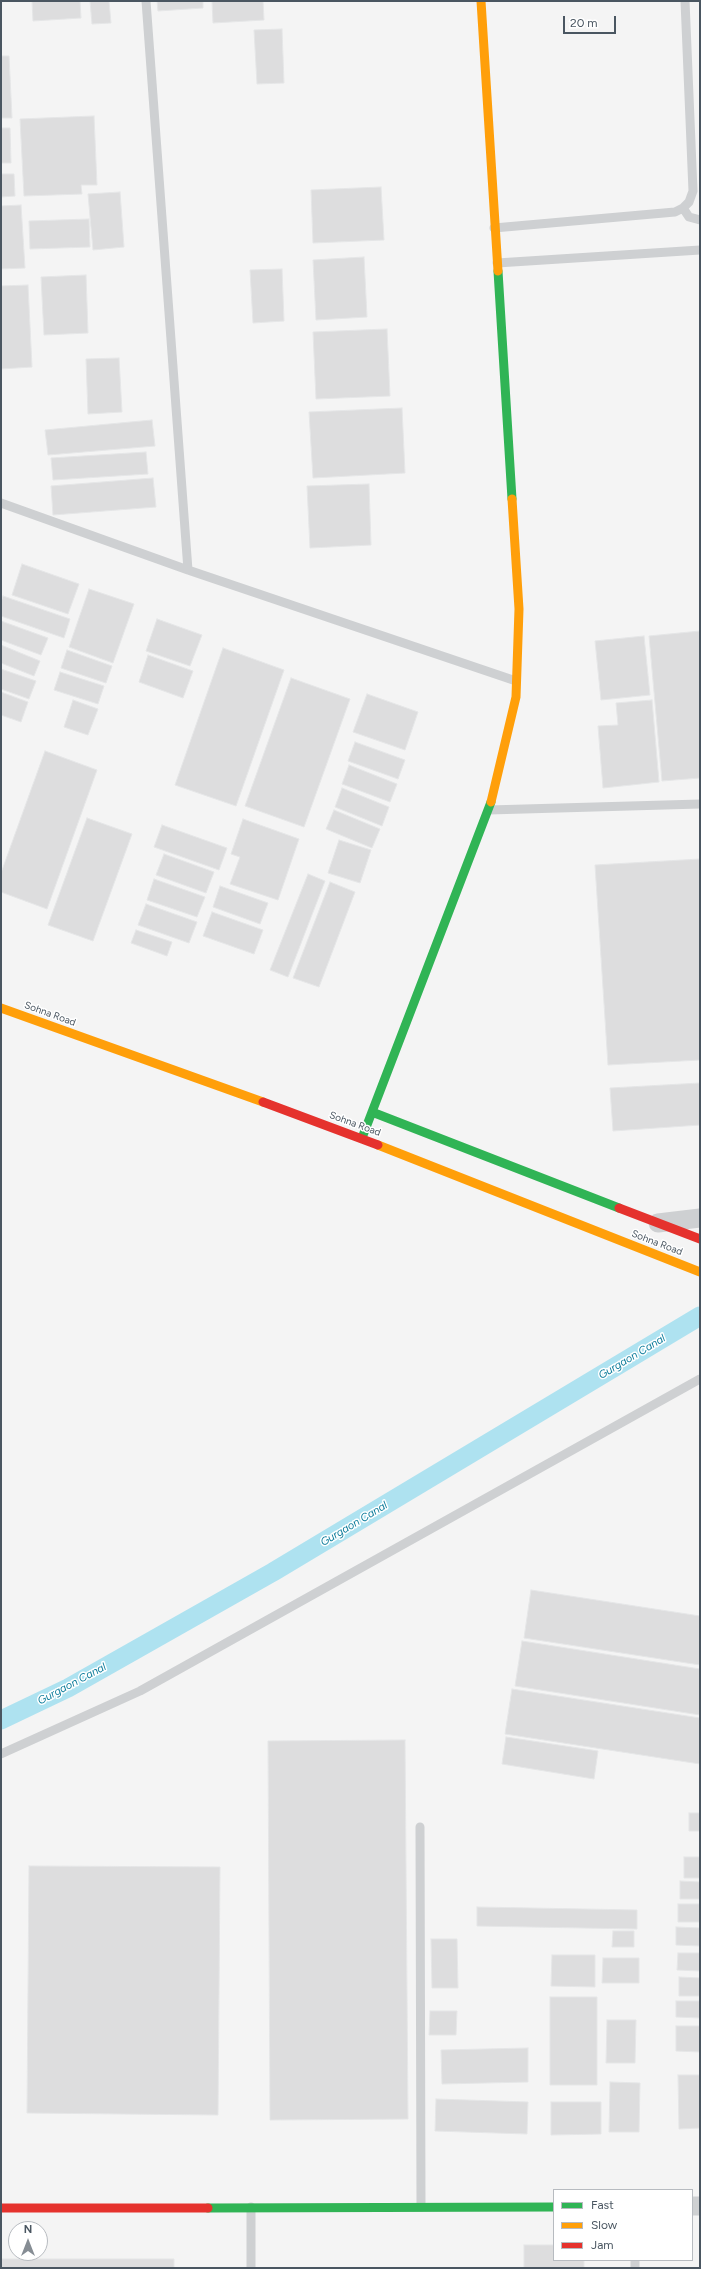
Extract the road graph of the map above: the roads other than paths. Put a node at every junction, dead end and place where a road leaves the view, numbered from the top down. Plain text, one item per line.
1 (146, 1) edge
2 (481, 1) edge
3 (685, 1) edge
4 (683, 208) junction
5 (700, 220) edge
6 (494, 228) junction
7 (700, 250) edge
8 (497, 263) junction
9 (1, 503) edge
10 (188, 570) junction
11 (517, 681) junction
12 (700, 804) edge
13 (489, 810) junction
14 (1, 1008) edge
15 (372, 1112) junction
16 (362, 1138) junction
17 (700, 1218) edge
18 (658, 1223) junction
19 (700, 1239) edge
20 (699, 1271) edge
21 (700, 1379) edge
22 (1, 1754) edge
23 (420, 1827) dead end
24 (421, 2207) junction
25 (553, 2207) edge
26 (1, 2208) edge
27 (251, 2208) junction
28 (251, 2268) edge

1 - 10 lane
2 - 6 street
3 - 4 lane
4 - 5 lane
4 - 6 lane
6 - 8 street
7 - 8 lane
8 - 11 street
9 - 10 lane
10 - 11 lane
11 - 13 street
12 - 13 lane
13 - 15 street
14 - 16 street, Sohna Road
15 - 16 street
15 - 18 street
16 - 20 street, Sohna Road
17 - 18 street
18 - 19 street
21 - 22 lane
23 - 24 lane
24 - 25 street
24 - 27 street
26 - 27 street
27 - 28 lane

